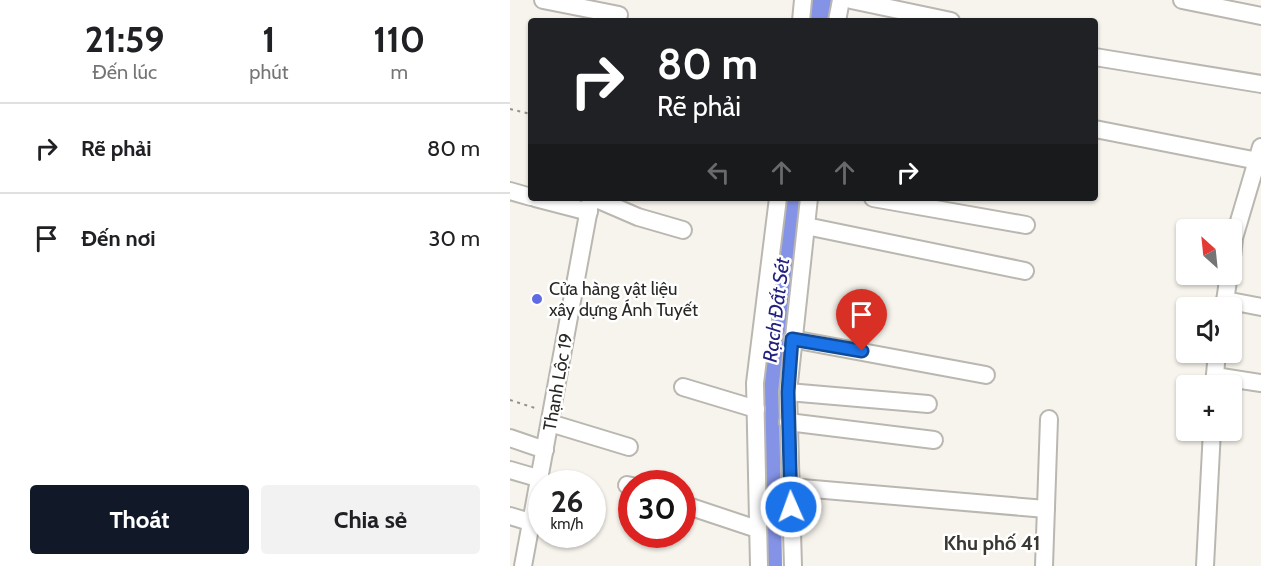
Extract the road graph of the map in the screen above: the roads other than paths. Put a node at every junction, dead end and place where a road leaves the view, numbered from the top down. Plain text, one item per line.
1 (543, 0) edge
2 (803, 0) edge
3 (841, 0) edge
4 (851, 0) edge
5 (1182, 0) edge
6 (619, 12) edge
7 (1261, 16) edge
8 (801, 18) edge
9 (838, 18) edge
10 (937, 18) edge
11 (1098, 57) edge
12 (1261, 84) edge
13 (1098, 129) edge
14 (1259, 154) edge
15 (510, 190) edge
16 (528, 196) edge
17 (1254, 199) edge
18 (569, 201) edge
19 (778, 201) edge
20 (809, 201) edge
21 (890, 201) edge
22 (592, 203) edge
23 (1026, 225) dead end
24 (806, 226) junction
25 (683, 230) dead end
26 (1242, 231) edge
27 (1025, 271) dead end
28 (1242, 305) edge
29 (1261, 307) edge
30 (792, 339) junction
31 (986, 375) dead end
32 (1242, 382) edge
33 (1261, 383) edge
34 (683, 387) dead end
35 (788, 392) junction
36 (928, 404) dead end
37 (756, 409) junction
38 (551, 418) junction
39 (1049, 419) dead end
40 (788, 422) junction
41 (510, 438) edge
42 (934, 440) dead end
43 (1211, 441) edge
44 (629, 447) dead end
45 (546, 450) junction
46 (510, 470) edge
47 (543, 470) edge
48 (528, 475) edge
49 (790, 487) junction
50 (696, 509) edge
51 (1046, 509) junction
52 (510, 516) edge
53 (528, 521) edge
54 (757, 529) junction
55 (528, 544) edge
56 (523, 566) edge
57 (759, 566) edge
58 (794, 566) edge
59 (1044, 566) edge
60 (1205, 566) edge

1 - 6 street
2 - 8 street
3 - 9 street
4 - 10 street
5 - 7 street
11 - 12 street
13 - 14 street
14 - 17 street
15 - 16 street
17 - 26 street
18 - 22 street
19 - 37 street
20 - 24 street
21 - 23 street
22 - 25 street
22 - 38 street, Thạnh Lộc 19
24 - 27 street
24 - 30 street
28 - 29 street
30 - 31 street
30 - 35 street
32 - 33 street
34 - 37 street
35 - 36 street
35 - 40 street
37 - 54 street
38 - 44 street
38 - 45 street, Thạnh Lộc 19
39 - 51 street
40 - 42 street
40 - 49 street
41 - 45 street
43 - 60 street
45 - 47 street, Thạnh Lộc 19
46 - 48 street
49 - 51 street
49 - 58 street
50 - 54 street
51 - 59 street
52 - 53 street
54 - 57 street
55 - 56 street, Thạnh Lộc 19

